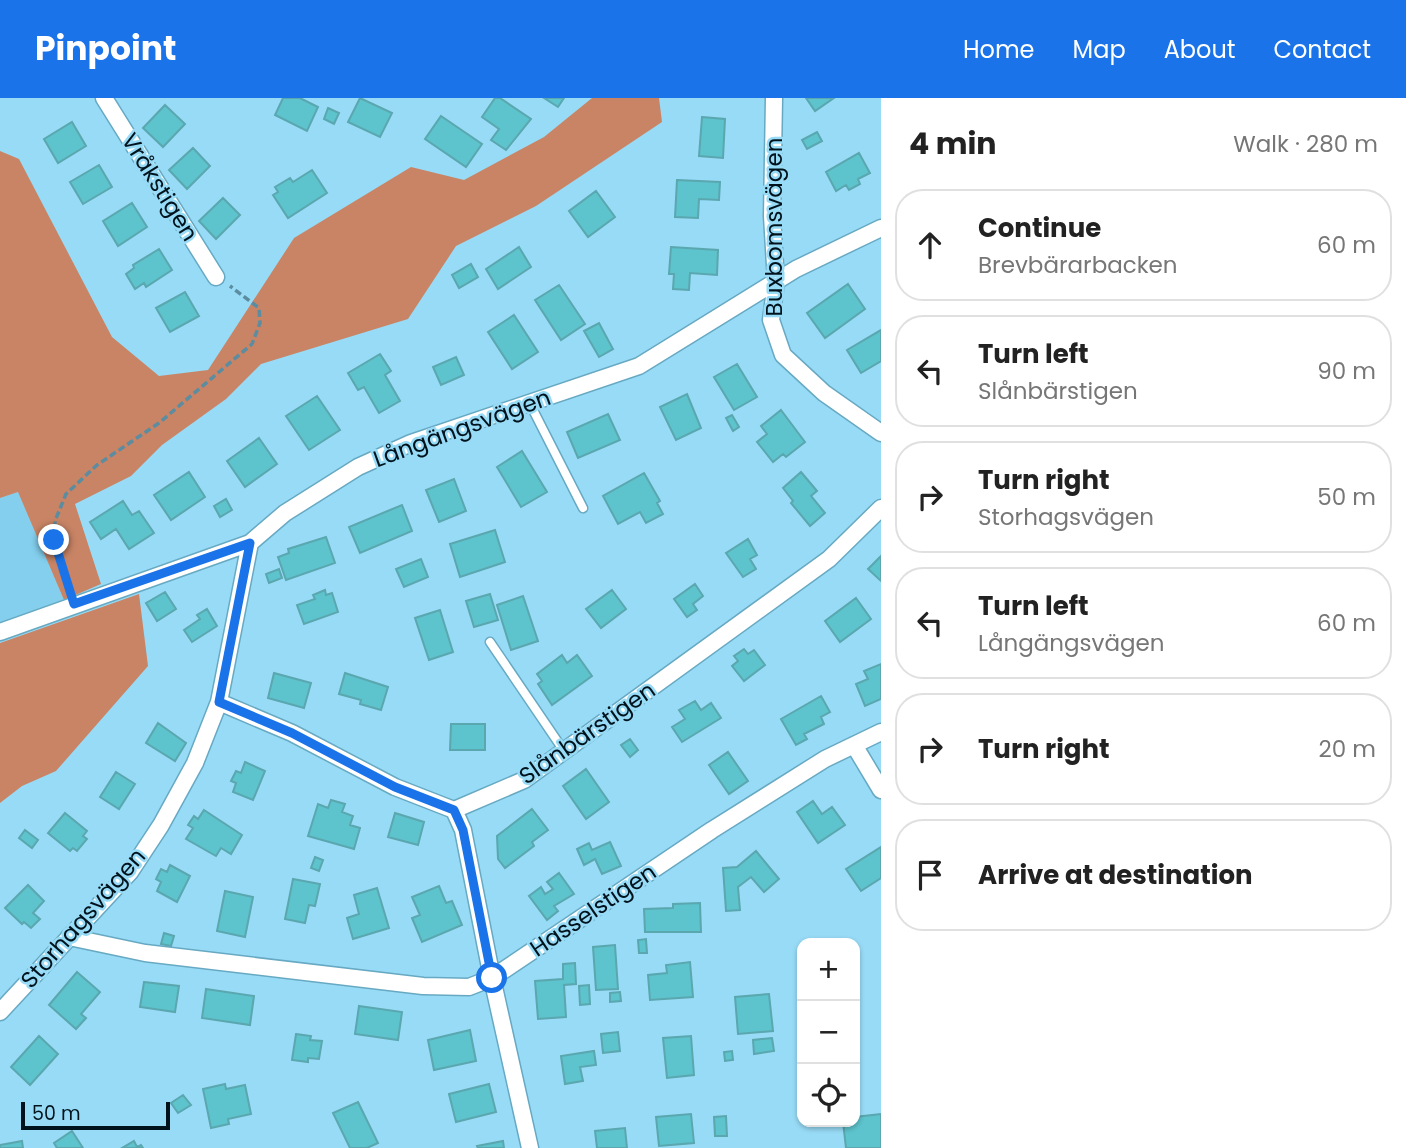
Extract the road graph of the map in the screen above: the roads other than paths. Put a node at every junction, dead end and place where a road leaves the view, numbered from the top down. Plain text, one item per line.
1 (104, 98) edge
2 (774, 98) edge
3 (881, 228) edge
4 (216, 277) road end
5 (776, 282) junction
6 (529, 402) junction
7 (881, 433) edge
8 (583, 508) dead end
9 (881, 508) edge
10 (250, 543) junction
11 (0, 632) edge
12 (490, 642) dead end
13 (219, 702) junction
14 (881, 732) edge
15 (854, 745) junction
16 (564, 751) junction
17 (881, 790) edge
18 (454, 810) junction
19 (69, 937) junction
20 (492, 978) junction
21 (0, 1012) edge
22 (530, 1148) edge

1 - 4 street, Vråkstigen
2 - 5 street, Buxbomsvägen
3 - 5 street, Långängsvägen
5 - 6 street, Långängsvägen
5 - 7 street, Buxbomsvägen
6 - 8 lane
6 - 10 street, Långängsvägen
9 - 16 street, Slånbärstigen
10 - 11 street, Långängsvägen
10 - 13 street, Storhagsvägen
12 - 16 lane
13 - 18 street
13 - 19 street, Storhagsvägen
14 - 15 street, Hasselstigen
15 - 17 street
15 - 20 street, Hasselstigen
16 - 18 street, Slånbärstigen
18 - 20 street
19 - 20 street, Hasselstigen
19 - 21 street, Storhagsvägen
20 - 22 street

